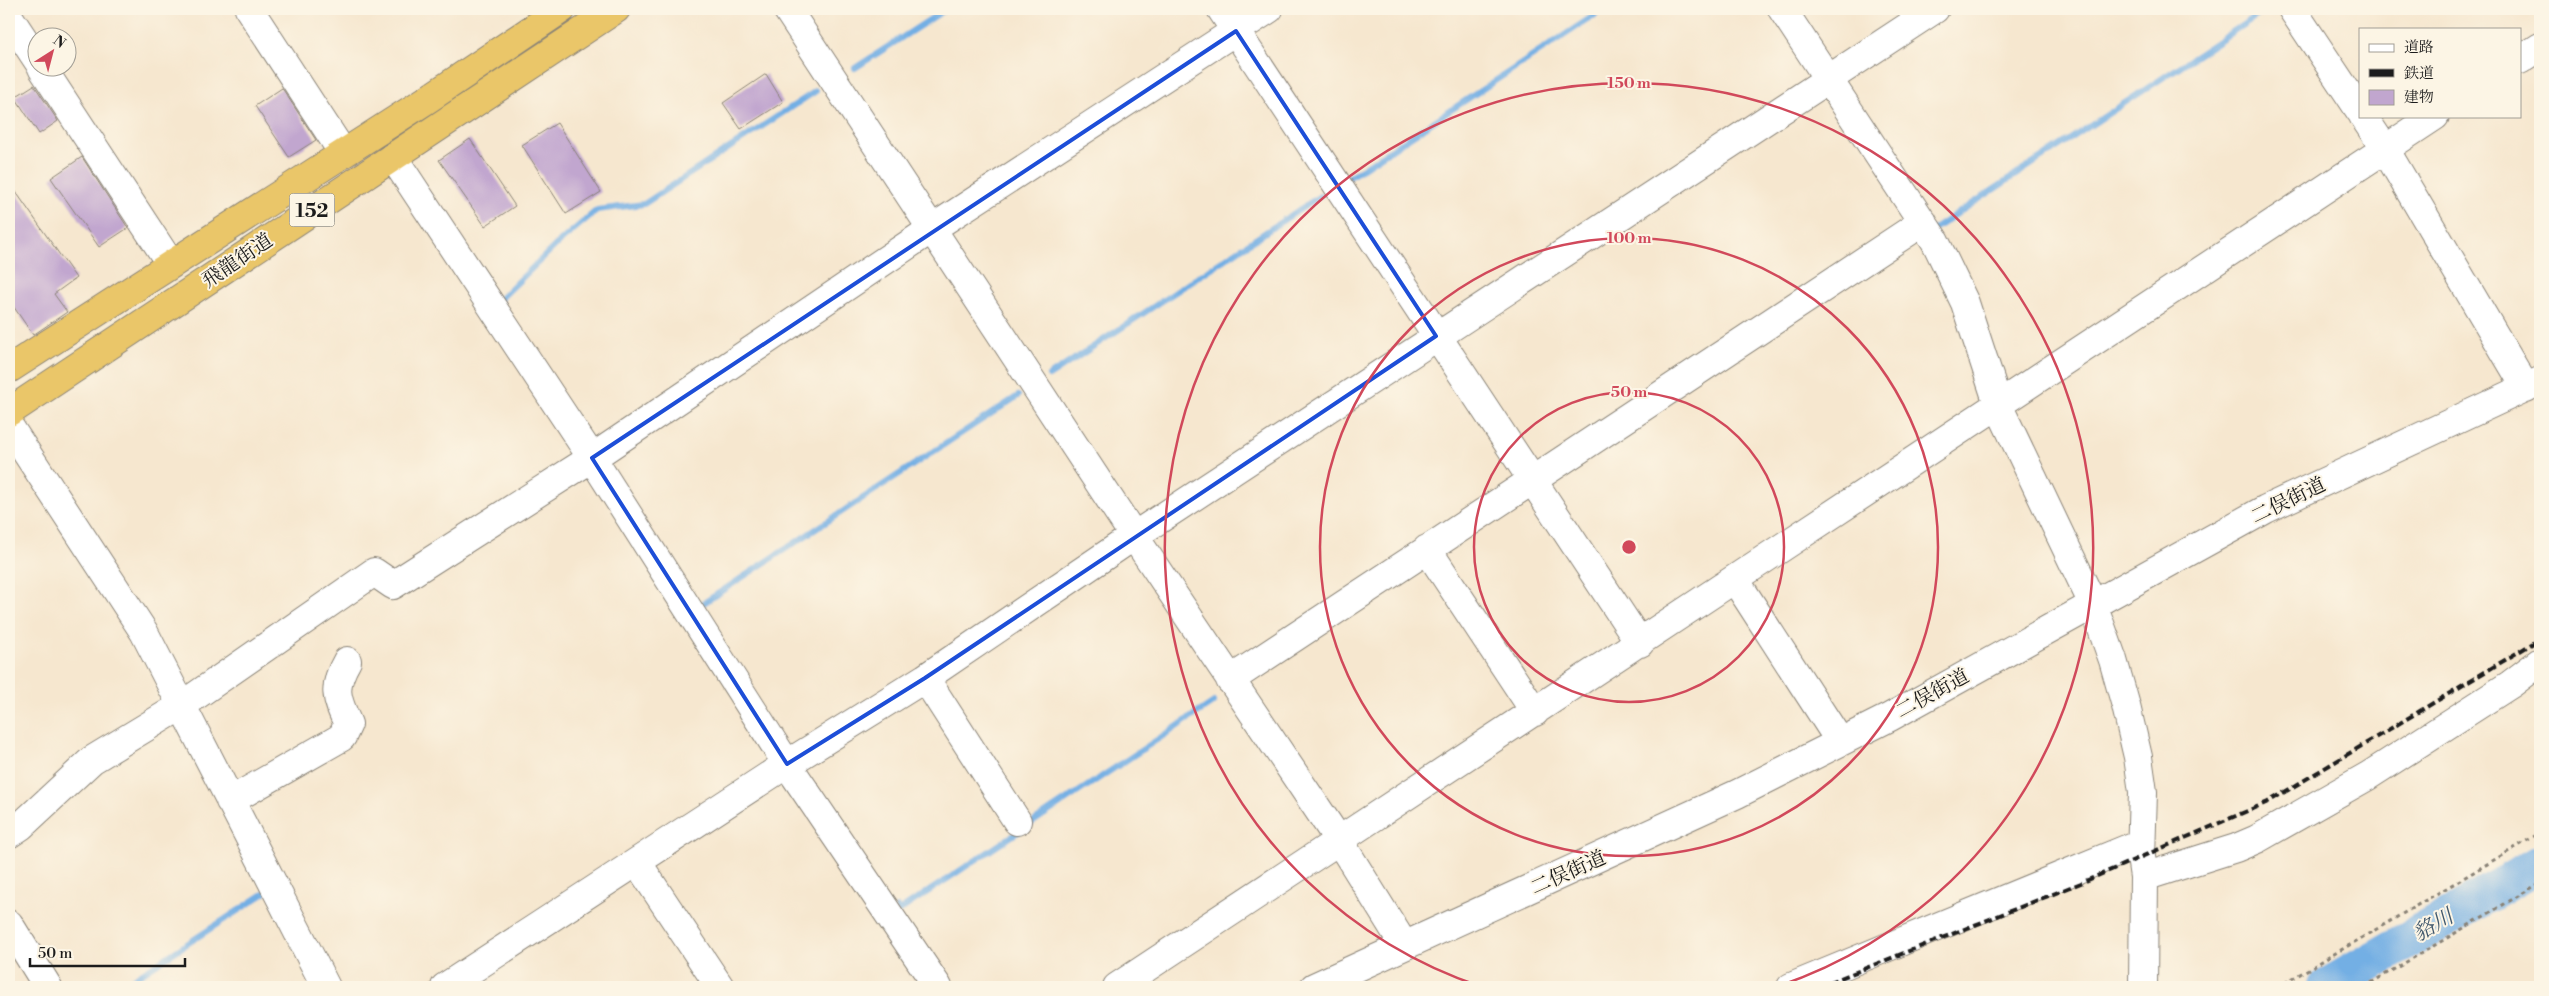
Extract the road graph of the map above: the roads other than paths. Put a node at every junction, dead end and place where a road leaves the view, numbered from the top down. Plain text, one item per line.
1 (248, 9) edge
2 (562, 9) edge
3 (616, 9) edge
4 (787, 9) edge
5 (1269, 9) edge
6 (1782, 9) edge
7 (1935, 9) edge
8 (2292, 9) edge
9 (9, 17) edge
10 (1229, 20) edge
11 (28, 46) edge
12 (2540, 47) edge
13 (2522, 59) edge
14 (49, 78) edge
15 (1829, 78) junction
16 (2359, 110) edge
17 (2364, 118) edge
18 (2432, 118) edge
19 (2385, 149) junction
20 (344, 153) junction
21 (393, 157) junction
22 (933, 228) junction
23 (1928, 229) junction
24 (170, 263) junction
25 (1436, 336) junction
26 (9, 369) edge
27 (2533, 385) edge
28 (1998, 406) junction
29 (9, 412) edge
30 (9, 426) edge
31 (592, 458) junction
32 (1532, 480) junction
33 (1134, 536) junction
34 (1432, 556) junction
35 (1736, 581) junction
36 (2093, 604) junction
37 (1640, 643) junction
38 (347, 661) dead end
39 (2540, 662) edge
40 (925, 678) junction
41 (1230, 680) junction
42 (181, 706) junction
43 (1535, 712) junction
44 (1840, 740) junction
45 (787, 764) junction
46 (230, 801) junction
47 (1016, 821) dead end
48 (13, 823) edge
49 (1340, 842) junction
50 (2142, 843) junction
51 (637, 862) junction
52 (2144, 877) junction
53 (9, 924) edge
54 (1404, 945) junction
55 (48, 987) edge
56 (326, 987) edge
57 (445, 987) edge
58 (720, 987) edge
59 (938, 987) edge
60 (1118, 987) edge
61 (1314, 987) edge
62 (1791, 987) edge
63 (2143, 987) edge

1 - 20 street
2 - 20 highway, 飛龍街道 / 152
3 - 21 highway, 飛龍街道 / 152
4 - 22 street
5 - 10 street
6 - 15 street
7 - 15 street
8 - 16 street
9 - 11 street
10 - 22 street
10 - 25 street
12 - 13 street
14 - 24 street
15 - 23 street
15 - 25 street
17 - 19 street
18 - 19 street
19 - 27 street
19 - 28 street
20 - 24 highway, 飛龍街道 / 152
21 - 29 highway, 飛龍街道 / 152
21 - 31 street
22 - 31 street
22 - 33 street
23 - 28 street
23 - 32 street
24 - 26 highway, 飛龍街道 / 152
25 - 32 street
25 - 33 street
27 - 36 street, 二俣街道
28 - 35 street
28 - 36 street
30 - 42 street
31 - 42 street
31 - 45 street
32 - 34 street
32 - 37 street
33 - 40 street
33 - 41 street
34 - 41 street
34 - 43 street
35 - 37 street
35 - 44 street
36 - 44 street, 二俣街道
36 - 50 street
37 - 43 street
38 - 46 street
39 - 52 street
40 - 45 street
40 - 47 street
41 - 49 street
42 - 46 street
42 - 48 street
43 - 49 street
44 - 54 street, 二俣街道
45 - 51 street
45 - 59 street
46 - 56 street
49 - 54 street
49 - 60 street
50 - 52 street
50 - 62 street
51 - 57 street
51 - 58 street
52 - 63 street
53 - 55 street
54 - 61 street, 二俣街道

